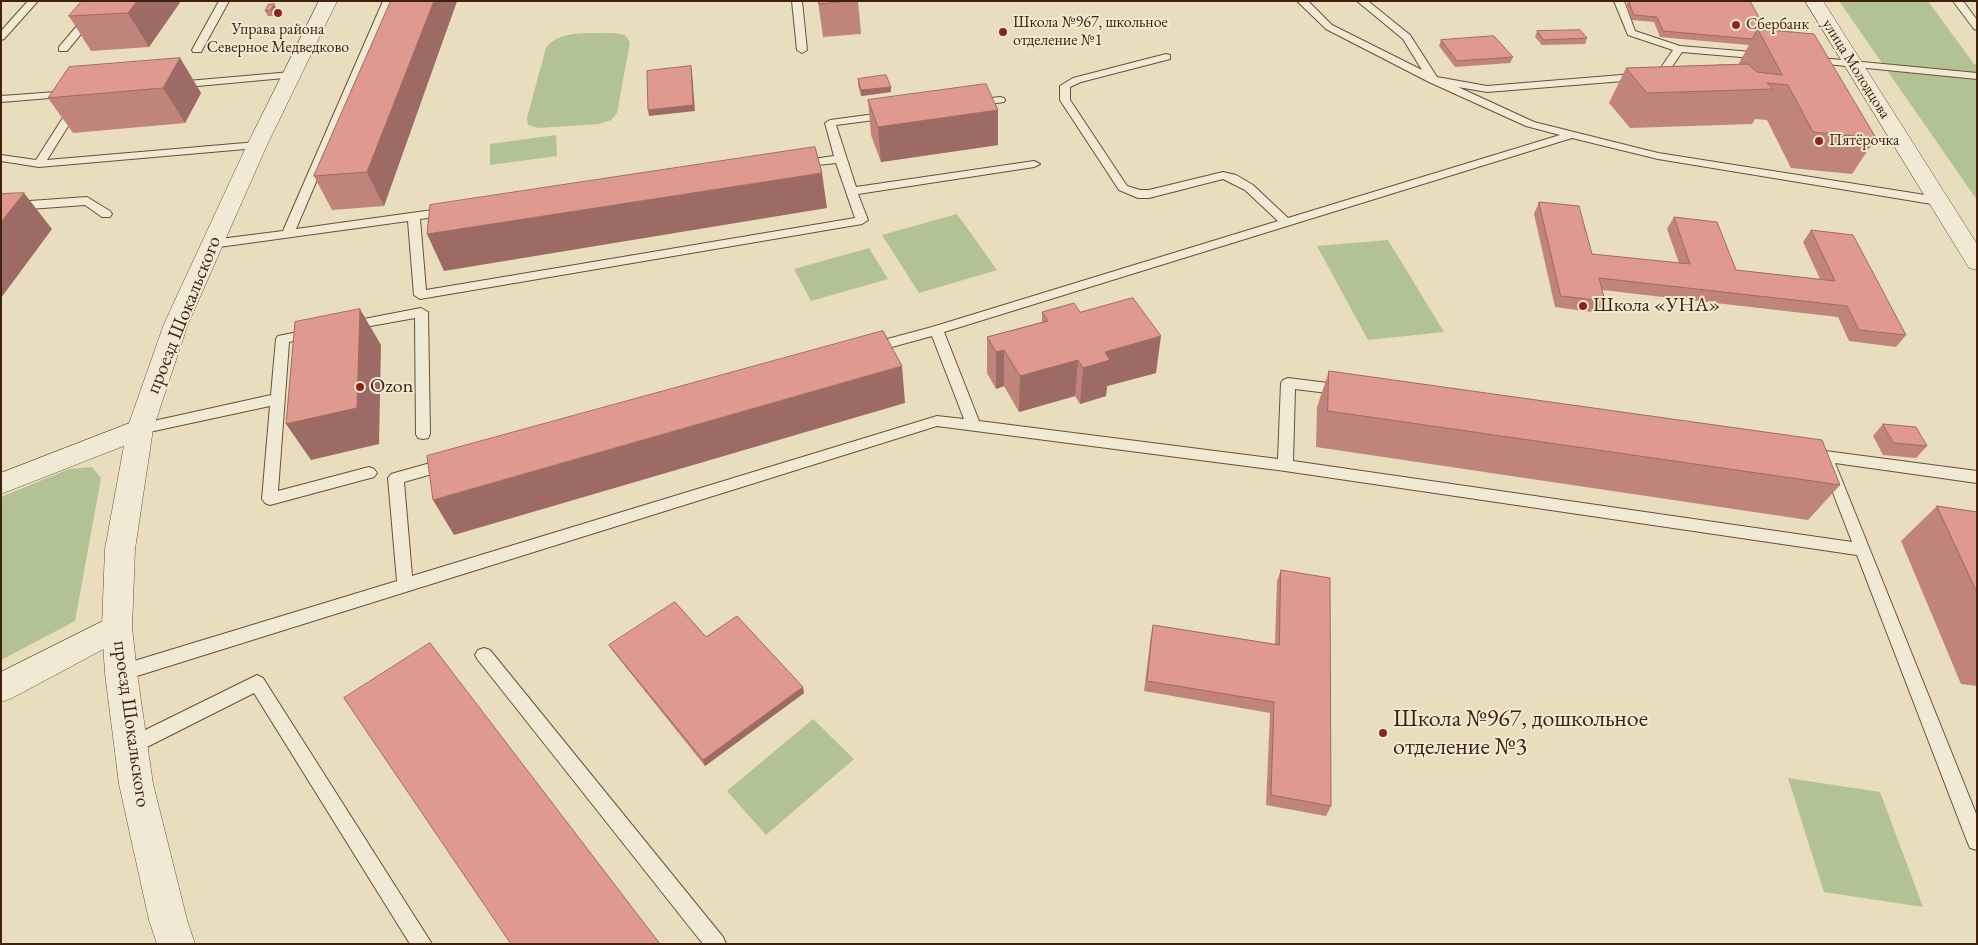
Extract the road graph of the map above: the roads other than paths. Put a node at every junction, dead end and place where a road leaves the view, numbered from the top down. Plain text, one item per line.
1 (33, 1) edge
2 (103, 1) edge
3 (224, 1) edge
4 (328, 1) edge
5 (388, 1) edge
6 (797, 1) edge
7 (1302, 1) edge
8 (1362, 1) edge
9 (1619, 1) edge
10 (1814, 1) edge
11 (1958, 1) edge
12 (1977, 27) edge
13 (1, 37) edge
14 (1679, 49) junction
15 (64, 50) dead end
16 (197, 50) dead end
17 (802, 50) dead end
18 (1166, 57) dead end
19 (1771, 57) edge
20 (1799, 59) edge
21 (1853, 64) junction
22 (291, 76) junction
23 (1977, 76) edge
24 (1433, 80) junction
25 (162, 86) edge
26 (1, 99) edge
27 (1000, 100) dead end
28 (962, 105) edge
29 (905, 112) edge
30 (1570, 134) junction
31 (257, 144) junction
32 (1, 158) edge
33 (840, 159) junction
34 (39, 164) junction
35 (1034, 164) dead end
36 (792, 166) edge
37 (852, 191) junction
38 (1938, 201) junction
39 (1, 207) edge
40 (462, 210) edge
41 (106, 214) dead end
42 (414, 217) junction
43 (1286, 222) junction
44 (288, 234) junction
45 (212, 244) junction
46 (1977, 263) edge
47 (936, 330) junction
48 (858, 351) edge
49 (1356, 392) edge
50 (278, 399) junction
51 (974, 426) junction
52 (140, 429) junction
53 (423, 434) dead end
54 (1797, 452) edge
55 (1826, 456) junction
56 (463, 460) edge
57 (1285, 466) junction
58 (369, 473) dead end
59 (1977, 477) edge
60 (1, 484) edge
61 (1863, 550) junction
62 (405, 585) junction
63 (118, 627) junction
64 (484, 655) dead end
65 (121, 673) junction
66 (1, 688) edge
67 (131, 746) junction
68 (1977, 840) edge
69 (176, 944) edge
70 (422, 944) edge
71 (716, 944) edge

1 - 13 lane
2 - 15 lane
3 - 16 lane
4 - 22 street, проезд Шокальского
5 - 44 lane
6 - 17 lane
7 - 24 lane
8 - 24 lane
9 - 14 lane
10 - 21 street, улица Молодцова
11 - 12 lane
14 - 19 lane
14 - 24 lane
18 - 43 lane
20 - 21 lane
21 - 23 lane
21 - 38 street, улица Молодцова
22 - 25 lane
22 - 31 street, проезд Шокальского
24 - 30 lane
26 - 34 lane
27 - 28 lane
29 - 33 lane
30 - 38 lane
30 - 43 lane
31 - 34 lane
31 - 45 street, проезд Шокальского
32 - 34 lane
33 - 36 lane
33 - 37 lane
35 - 37 lane
37 - 42 lane
38 - 46 street, улица Молодцова
39 - 41 lane
40 - 42 lane
42 - 44 lane
43 - 47 lane
44 - 45 lane
45 - 52 street, проезд Шокальского
47 - 48 lane
47 - 51 lane
49 - 57 lane
50 - 52 lane
50 - 53 lane
50 - 58 lane
51 - 57 lane
51 - 62 lane
52 - 60 street
52 - 63 street, проезд Шокальского
54 - 55 lane
55 - 59 lane
55 - 61 lane
56 - 62 lane
57 - 61 lane
61 - 68 lane
62 - 65 lane
63 - 65 street, проезд Шокальского
63 - 66 street
64 - 71 lane
65 - 67 street, проезд Шокальского
67 - 69 street, проезд Шокальского
67 - 70 lane

